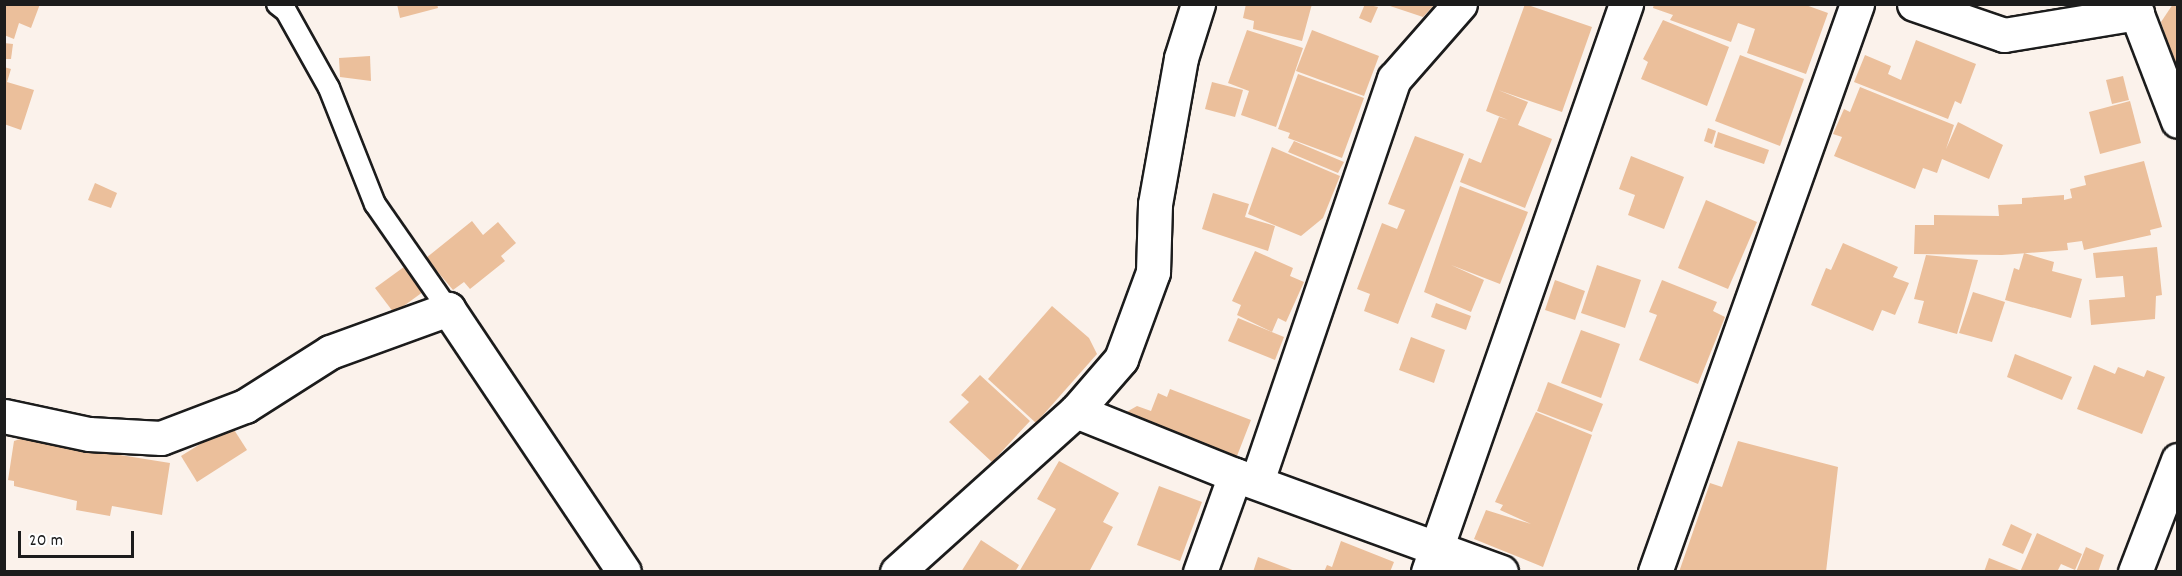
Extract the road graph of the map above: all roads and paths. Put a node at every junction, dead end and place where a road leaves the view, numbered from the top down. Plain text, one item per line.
1 (277, 4) edge
2 (1198, 4) edge
3 (1460, 4) edge
4 (1626, 4) edge
5 (1857, 4) edge
6 (1914, 4) edge
7 (2135, 9) edge
8 (2178, 121) edge
9 (448, 309) junction
10 (1076, 411) junction
11 (4, 417) edge
12 (2178, 460) edge
13 (1246, 478) junction
14 (1432, 560) edge
15 (624, 572) edge
16 (897, 572) edge
17 (1200, 572) edge
18 (1501, 572) edge
19 (1655, 572) edge
20 (2135, 572) edge

1 - 9 lane
2 - 10 street
3 - 13 street
4 - 14 street
5 - 19 street
6 - 7 street
7 - 8 street
9 - 11 street
9 - 15 street
10 - 13 street
10 - 16 street
12 - 20 street
13 - 14 street
13 - 17 street
14 - 18 street

